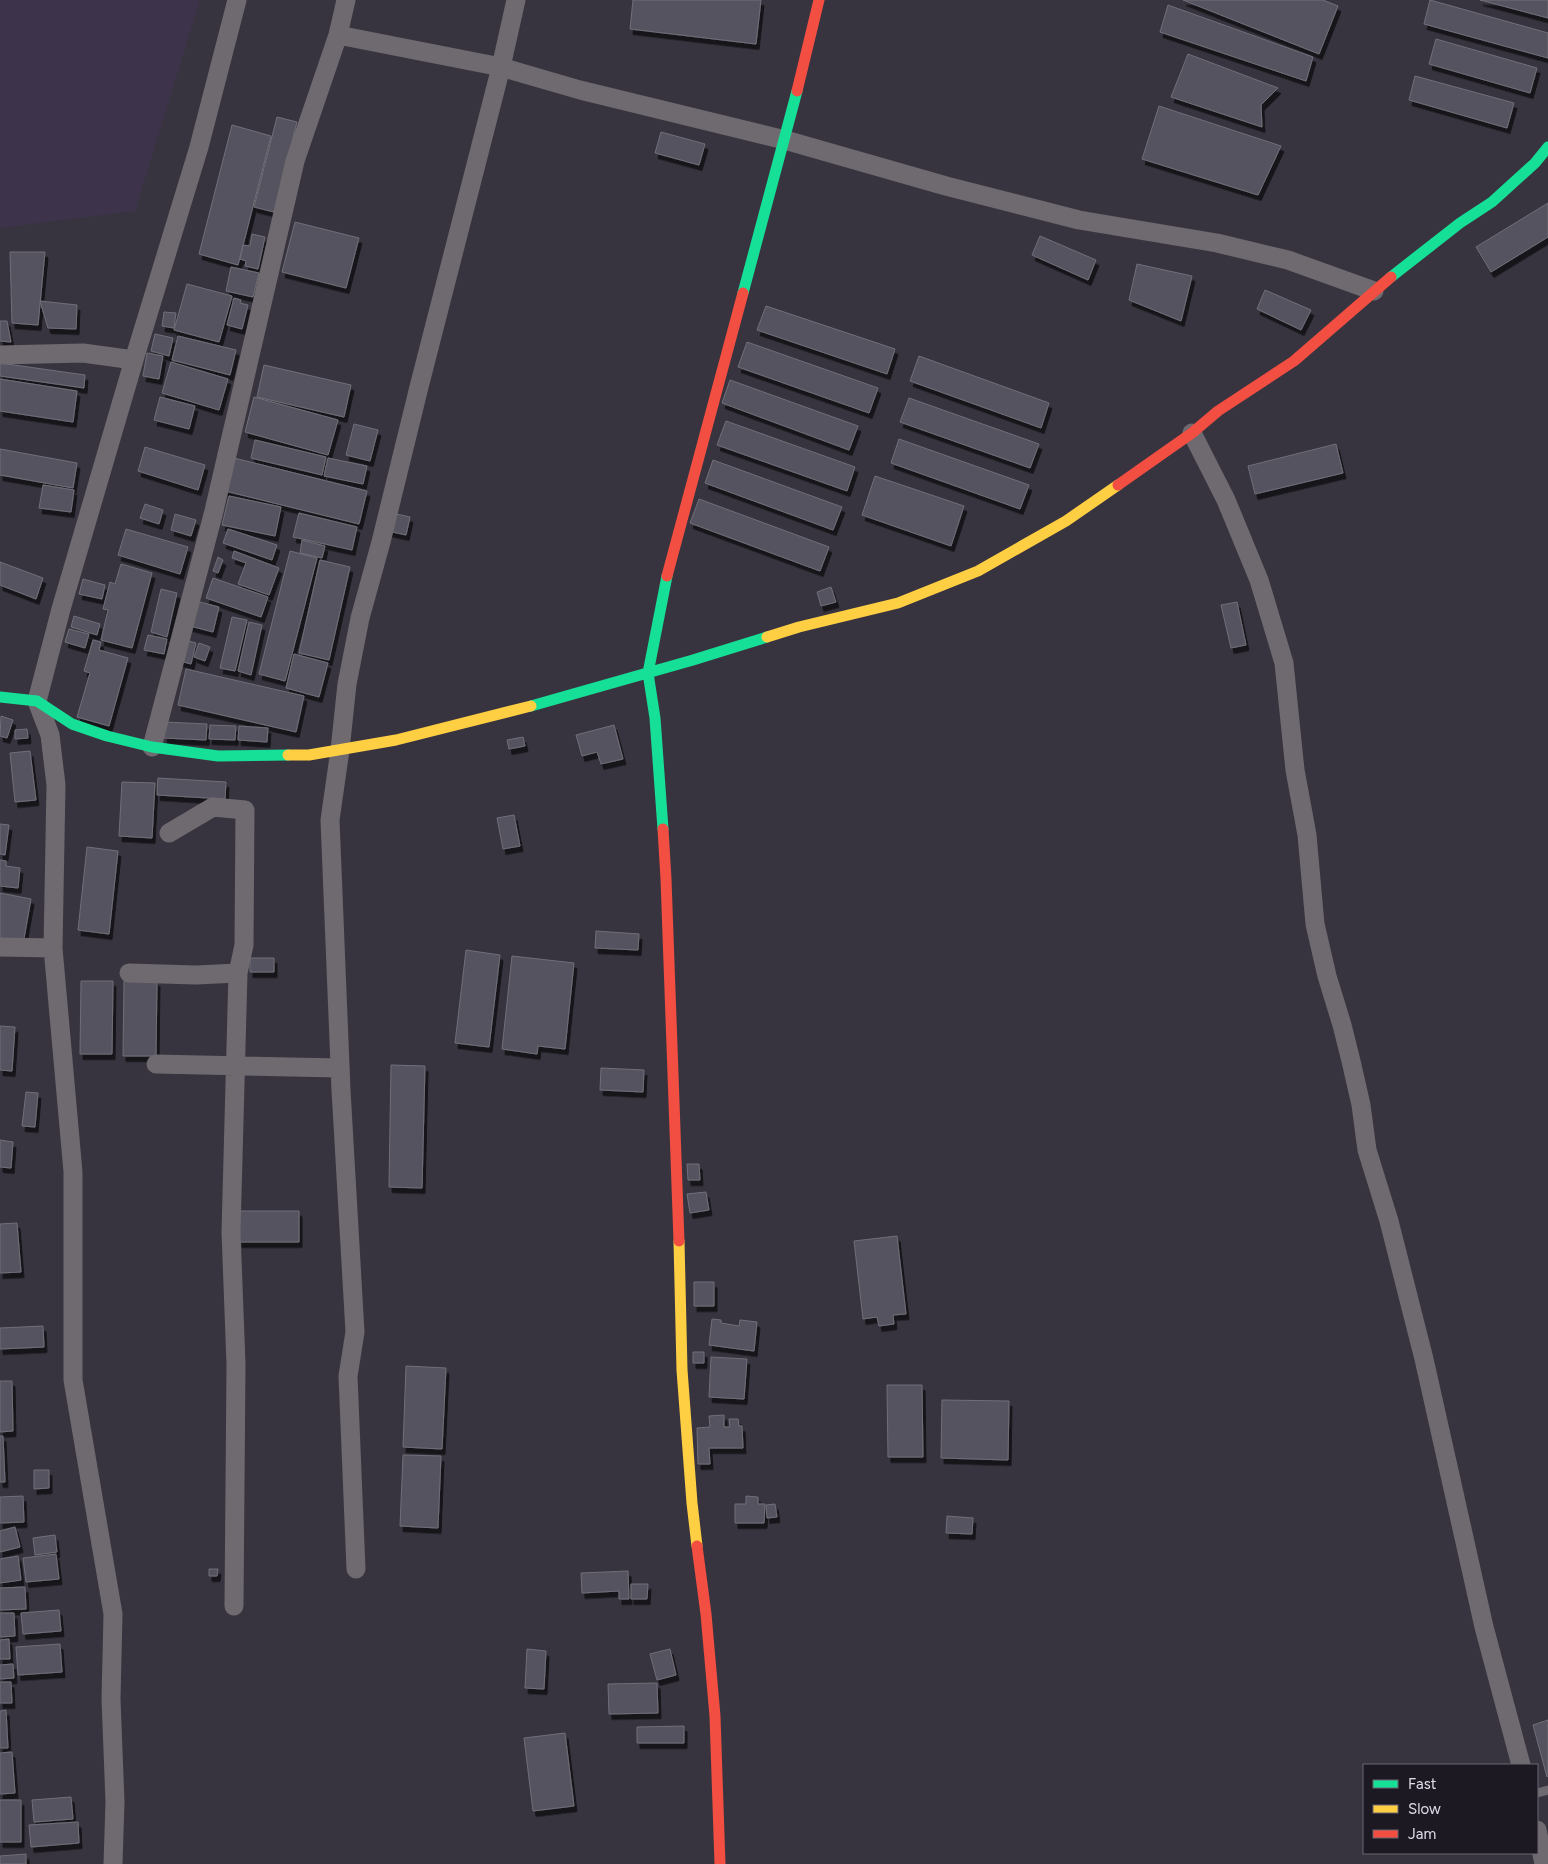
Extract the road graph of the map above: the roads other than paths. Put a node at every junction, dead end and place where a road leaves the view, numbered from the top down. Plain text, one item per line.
1 (237, 0) edge
2 (346, 0) edge
3 (516, 0) edge
4 (819, 0) edge
5 (338, 35) junction
6 (501, 67) junction
7 (786, 140) junction
8 (1548, 147) edge
9 (1374, 290) junction
10 (0, 355) edge
11 (134, 360) junction
12 (1192, 433) junction
13 (648, 673) junction
14 (0, 697) edge
15 (37, 701) junction
16 (152, 747) junction
17 (340, 750) junction
18 (169, 833) dead end
19 (0, 947) edge
20 (53, 948) junction
21 (129, 973) dead end
22 (238, 973) junction
23 (156, 1064) dead end
24 (236, 1066) junction
25 (340, 1068) junction
26 (356, 1569) dead end
27 (234, 1606) dead end
28 (1521, 1764) edge
29 (1538, 1835) edge
30 (113, 1864) edge
31 (720, 1864) edge
32 (1544, 1864) edge

1 - 11 street
2 - 5 street
3 - 6 street
4 - 7 street
5 - 6 street
5 - 16 street
6 - 7 street
6 - 17 street
7 - 9 street
7 - 13 street
8 - 9 street
9 - 12 street
10 - 11 street
11 - 15 street
12 - 13 street
12 - 28 street
13 - 17 street
13 - 31 street
14 - 15 street
15 - 16 street
15 - 20 street
16 - 17 street
17 - 25 street
18 - 22 street
19 - 20 street
20 - 30 street
21 - 22 street
22 - 24 street
23 - 24 street
24 - 25 street
24 - 27 street
25 - 26 street
29 - 32 street

